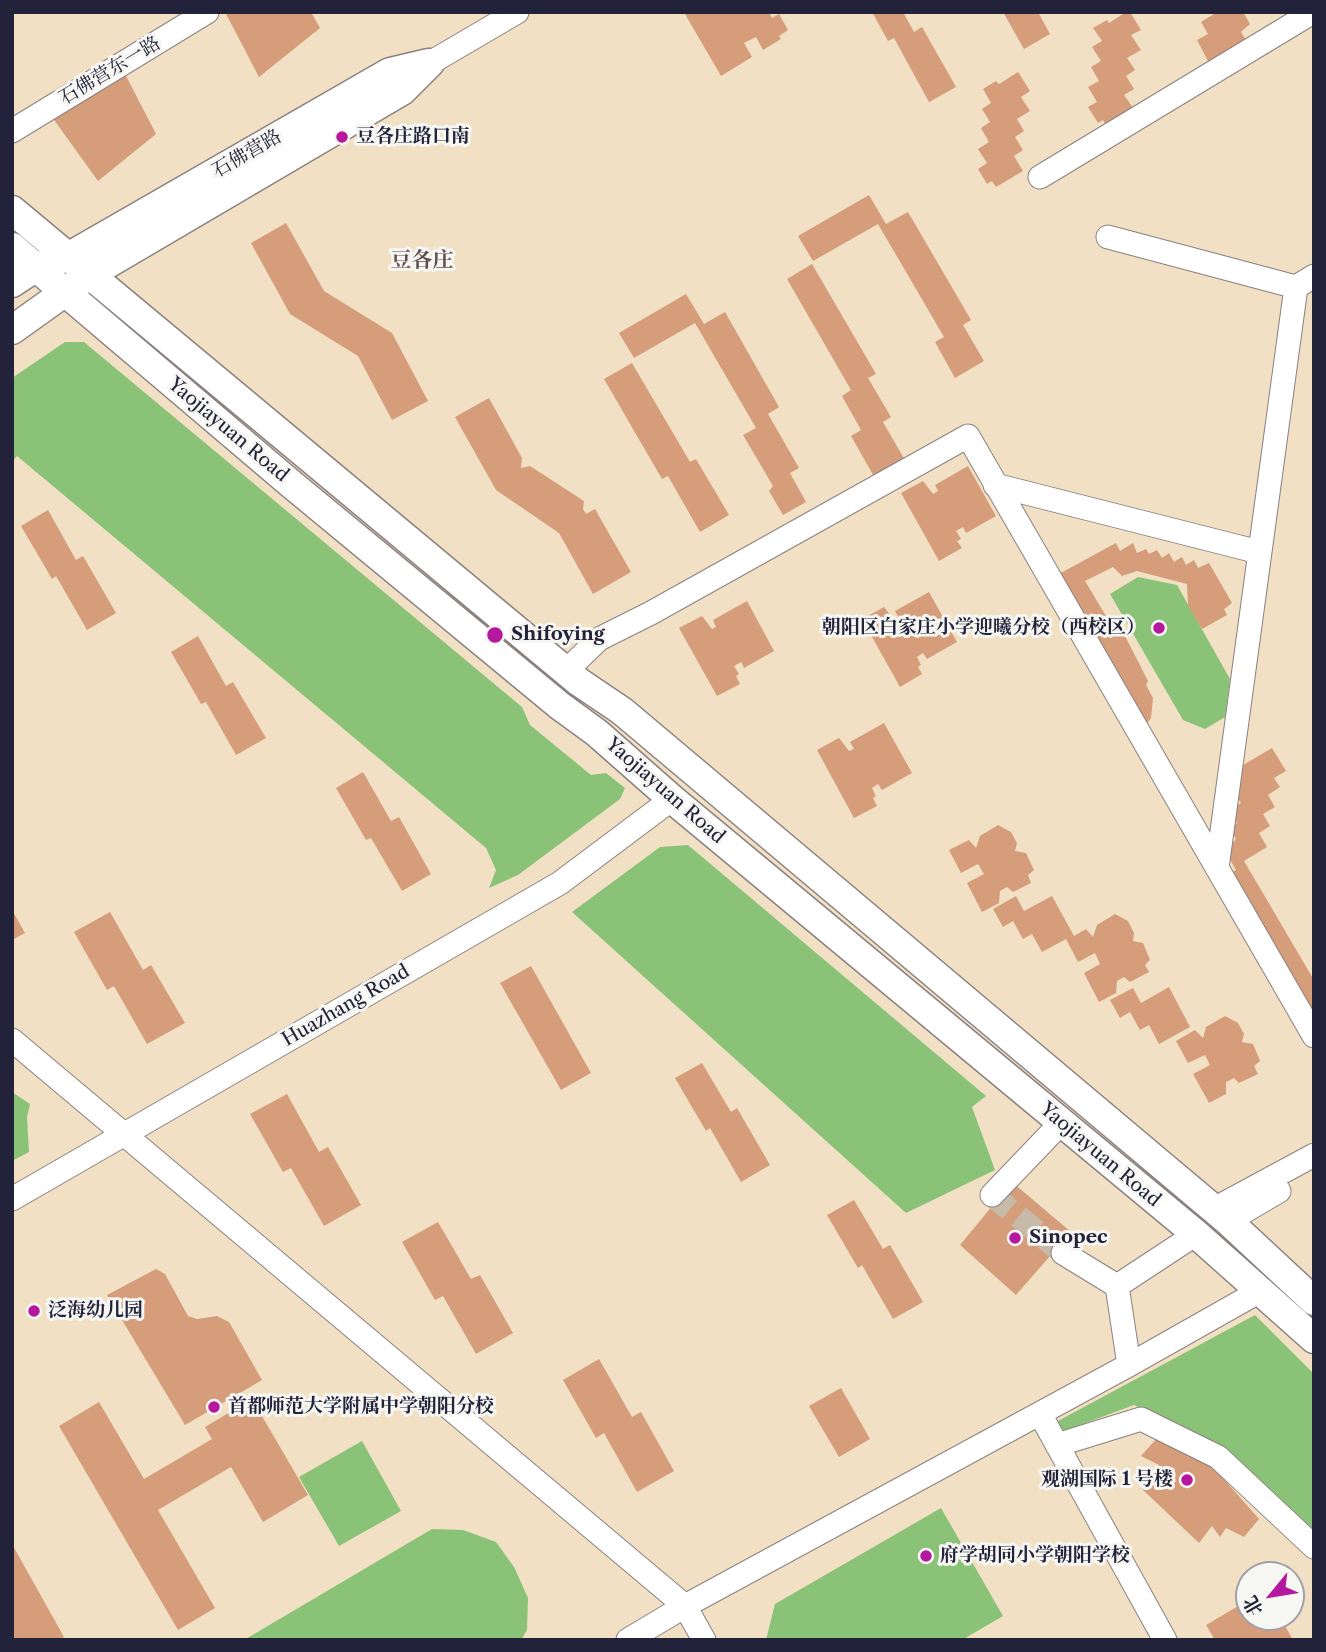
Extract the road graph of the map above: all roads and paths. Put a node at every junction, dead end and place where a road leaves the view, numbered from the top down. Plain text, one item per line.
1 (207, 12) edge
2 (517, 12) edge
3 (1313, 12) edge
4 (430, 62) joint
5 (12, 131) edge
6 (1040, 177) dead end
7 (12, 210) edge
8 (1108, 237) dead end
9 (12, 247) edge
10 (79, 266) junction
11 (36, 267) junction
12 (1305, 282) edge
13 (12, 283) edge
14 (66, 294) junction
15 (12, 331) edge
16 (996, 485) junction
17 (1259, 552) junction
18 (566, 671) junction
19 (672, 799) junction
20 (1217, 868) junction
21 (1314, 1036) edge
22 (12, 1040) edge
23 (1061, 1122) junction
24 (123, 1134) junction
25 (1314, 1155) edge
26 (1314, 1170) edge
27 (992, 1195) dead end
28 (12, 1199) edge
29 (1221, 1215) junction
30 (1196, 1234) junction
31 (1063, 1253) tunnel mouth
32 (1117, 1286) junction
33 (1260, 1291) junction
34 (1314, 1301) edge
35 (1314, 1339) edge
36 (1129, 1366) junction
37 (1040, 1414) junction
38 (1058, 1445) junction
39 (1314, 1547) edge
40 (685, 1606) junction
41 (628, 1640) edge
42 (704, 1640) edge
43 (1166, 1640) edge

1 - 5 street, 石佛营东一路
2 - 4 street, 石佛营路
3 - 6 street
4 - 10 main road, 石佛营路
7 - 10 main road, Yaojiayuan Road
8 - 12 street
9 - 11 main road, Yaojiayuan Road
10 - 11 main road
10 - 14 main road
10 - 18 main road, Yaojiayuan Road
11 - 13 main road
11 - 14 main road, Yaojiayuan Road
12 - 17 street
14 - 15 main road
14 - 19 main road, Yaojiayuan Road
16 - 17 street
16 - 18 street
16 - 20 street
17 - 20 street
18 - 29 main road, Yaojiayuan Road
19 - 23 main road, Yaojiayuan Road
19 - 24 street, Huazhang Road
20 - 21 street
22 - 24 street
23 - 27 street
23 - 30 main road, Yaojiayuan Road
24 - 28 street, Huazhang Road
24 - 40 street
25 - 29 street
26 - 29 street
29 - 34 main road, Yaojiayuan Road
30 - 32 street
30 - 33 main road, Yaojiayuan Road
31 - 32 street
32 - 36 street
33 - 35 main road, Yaojiayuan Road
33 - 36 street
36 - 37 street
37 - 38 street
37 - 40 street
38 - 39 street
38 - 43 street
40 - 41 street
40 - 42 street

